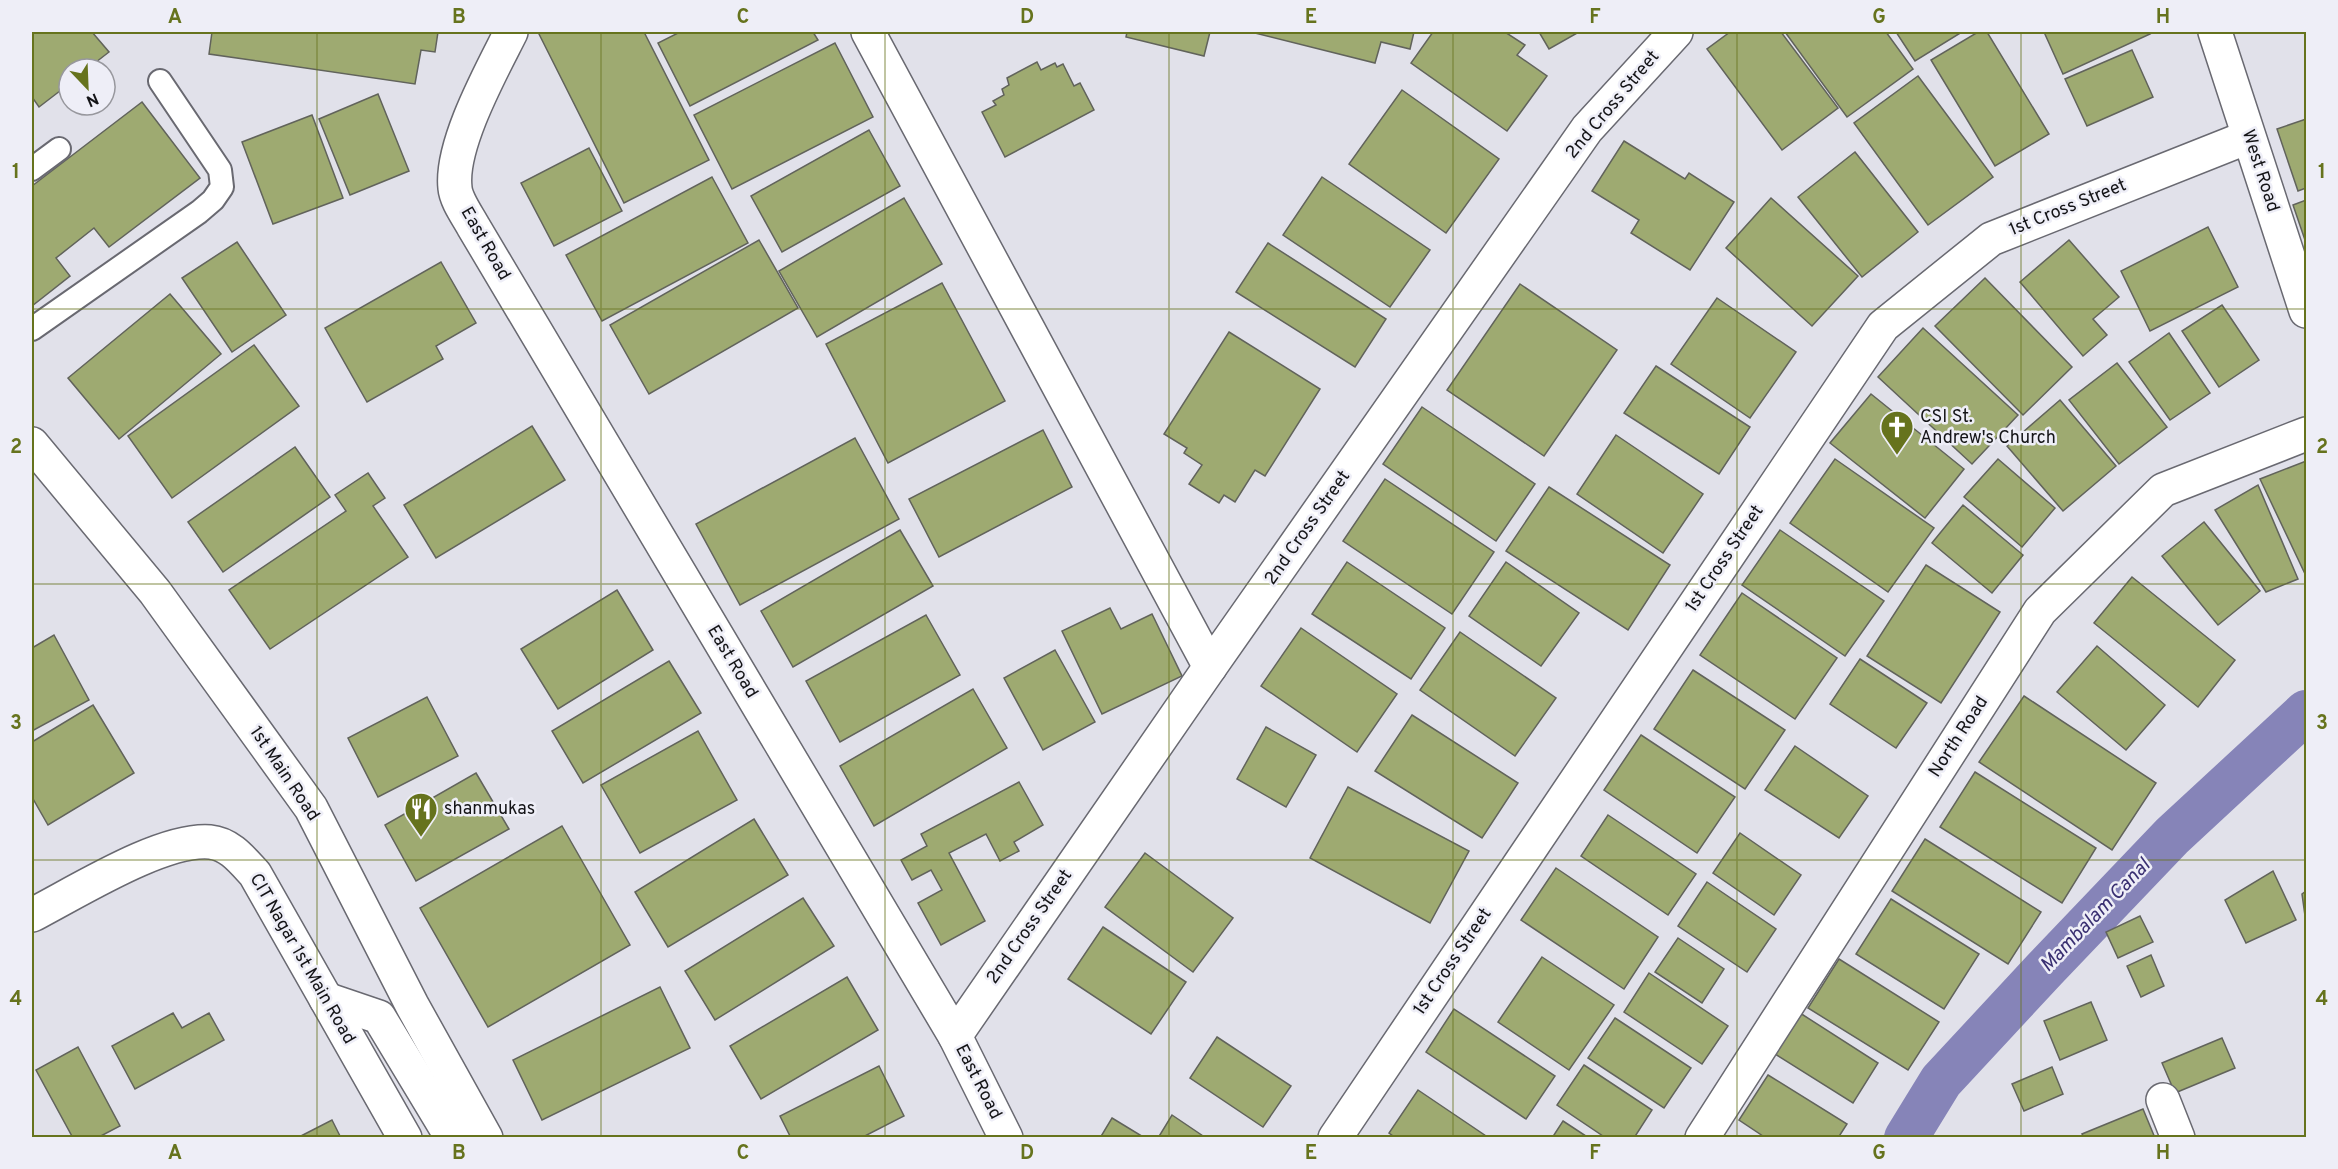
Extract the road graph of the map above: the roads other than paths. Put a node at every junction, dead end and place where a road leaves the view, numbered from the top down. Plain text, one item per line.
1 (512, 32) edge
2 (868, 32) edge
3 (1676, 32) edge
4 (2215, 32) edge
5 (160, 81) dead end
6 (2248, 137) junction
7 (59, 149) dead end
8 (32, 170) edge
9 (2307, 311) edge
10 (32, 329) edge
11 (2307, 434) edge
12 (32, 444) edge
13 (1210, 667) junction
14 (32, 915) edge
15 (388, 960) junction
16 (326, 999) junction
17 (379, 1017) junction
18 (955, 1036) junction
19 (2163, 1100) dead end
20 (405, 1137) edge
21 (452, 1137) edge
22 (486, 1137) edge
23 (1006, 1137) edge
24 (1335, 1137) edge
25 (1702, 1137) edge
26 (2178, 1137) edge

1 - 18 street, East Road
2 - 13 street
3 - 13 street, 2nd Cross Street
4 - 6 street, West Road
5 - 10 lane
6 - 9 street, West Road
6 - 24 street, 1st Cross Street
7 - 8 lane
11 - 25 street, North Road
12 - 15 street, 1st Main Road
13 - 18 street, 2nd Cross Street
14 - 16 street, CIT Nagar 1st Main Road
15 - 17 street
15 - 22 street, 1st Main Road
16 - 17 street
16 - 20 street, CIT Nagar 1st Main Road
17 - 21 street
18 - 23 street, East Road
19 - 26 street

